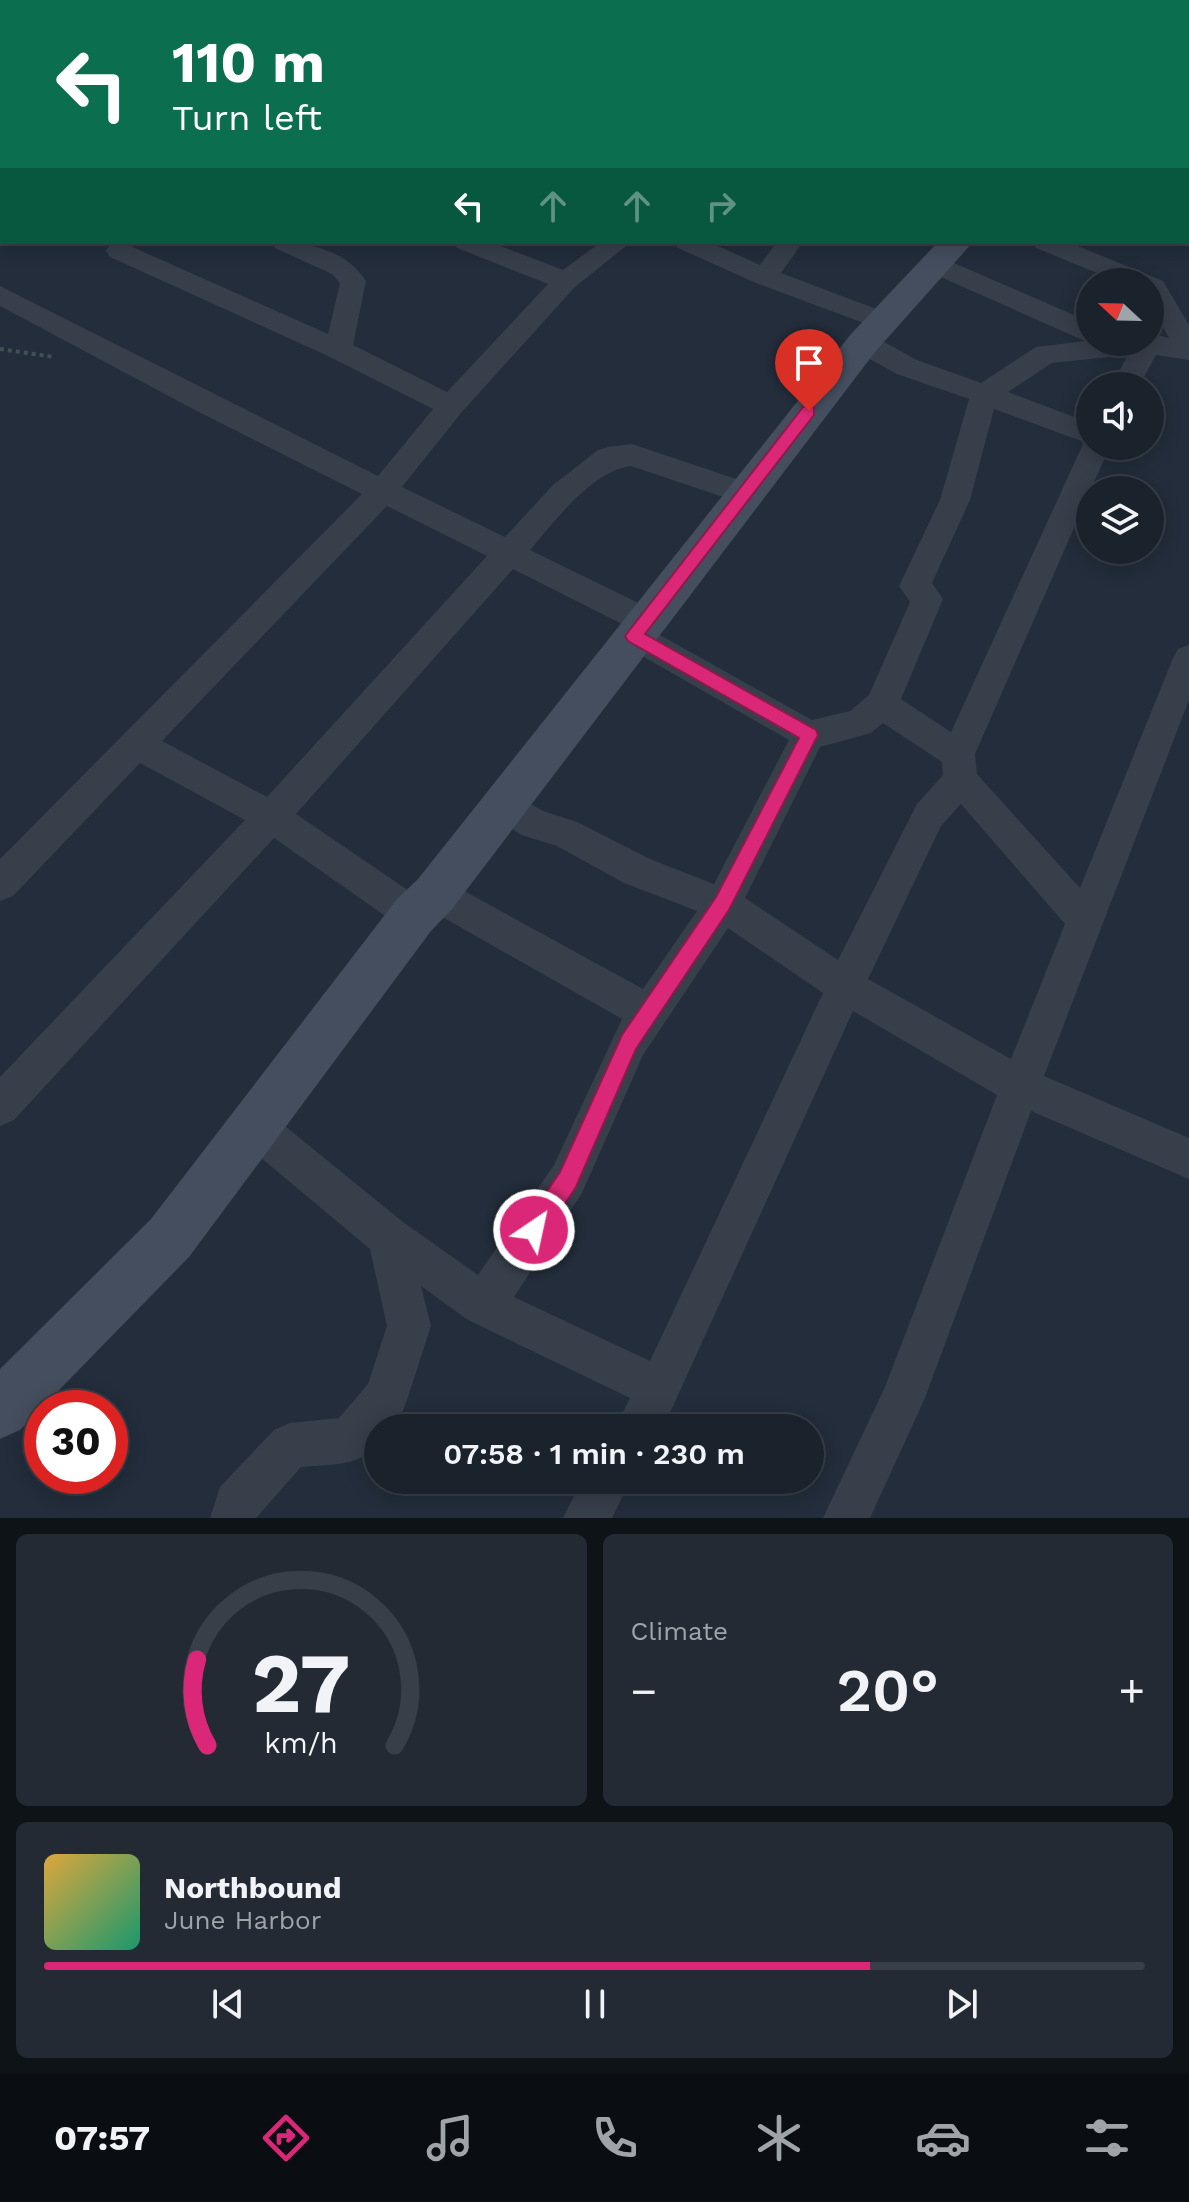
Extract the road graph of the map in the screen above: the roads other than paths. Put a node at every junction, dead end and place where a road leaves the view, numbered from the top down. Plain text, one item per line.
1 (288, 244) edge
2 (471, 244) edge
3 (615, 244) edge
4 (691, 244) edge
5 (789, 244) edge
6 (1050, 244) edge
7 (119, 251) dead end
8 (947, 254) edge
9 (1109, 268) edge
10 (765, 277) junction
11 (566, 281) junction
12 (0, 295) edge
13 (1164, 306) edge
14 (1171, 316) junction
15 (1164, 324) edge
16 (1076, 325) edge
17 (874, 332) junction
18 (1164, 345) edge
19 (338, 349) junction
20 (1076, 350) edge
21 (1189, 350) edge
22 (984, 394) junction
23 (451, 406) junction
24 (1076, 429) edge
25 (1090, 460) edge
26 (382, 492) junction
27 (744, 493) junction
28 (510, 552) junction
29 (640, 629) junction
30 (1189, 658) edge
31 (882, 704) junction
32 (809, 735) junction
33 (135, 743) junction
34 (960, 767) junction
35 (503, 803) junction
36 (271, 817) junction
37 (0, 884) edge
38 (424, 904) junction
39 (723, 904) junction
40 (1085, 920) junction
41 (845, 986) junction
42 (649, 1013) junction
43 (1020, 1086) junction
44 (0, 1106) edge
45 (255, 1127) junction
46 (1189, 1159) edge
47 (388, 1237) junction
48 (483, 1305) junction
49 (660, 1389) junction
50 (0, 1410) edge
51 (646, 1414) edge
52 (600, 1494) edge
53 (233, 1518) edge
54 (586, 1518) edge
55 (846, 1518) edge

1 - 19 street
2 - 11 street
3 - 11 street
4 - 10 street
5 - 10 street
6 - 9 street
7 - 19 street
8 - 16 street
8 - 17 main road
10 - 17 street
11 - 23 street
12 - 26 street
13 - 14 street
14 - 15 street
14 - 21 street
17 - 22 street
17 - 27 main road
18 - 21 street
19 - 23 street
20 - 22 street
22 - 24 street
22 - 31 street
23 - 26 street
25 - 34 street
26 - 28 street
26 - 33 street
27 - 28 street
27 - 29 main road
28 - 29 street
28 - 36 street
29 - 32 street
29 - 35 main road
30 - 40 street
31 - 32 street
31 - 34 street
32 - 39 street
33 - 36 street
33 - 37 street
34 - 40 street
34 - 41 street
35 - 38 main road
35 - 39 street
36 - 38 street
36 - 44 street
38 - 42 street
38 - 45 main road
39 - 41 street
39 - 42 street
40 - 43 street
41 - 43 street
41 - 49 street
42 - 48 street
43 - 46 street
43 - 55 street
45 - 47 street
45 - 50 main road
47 - 48 street
47 - 53 street
48 - 49 street
49 - 51 street
52 - 54 street

